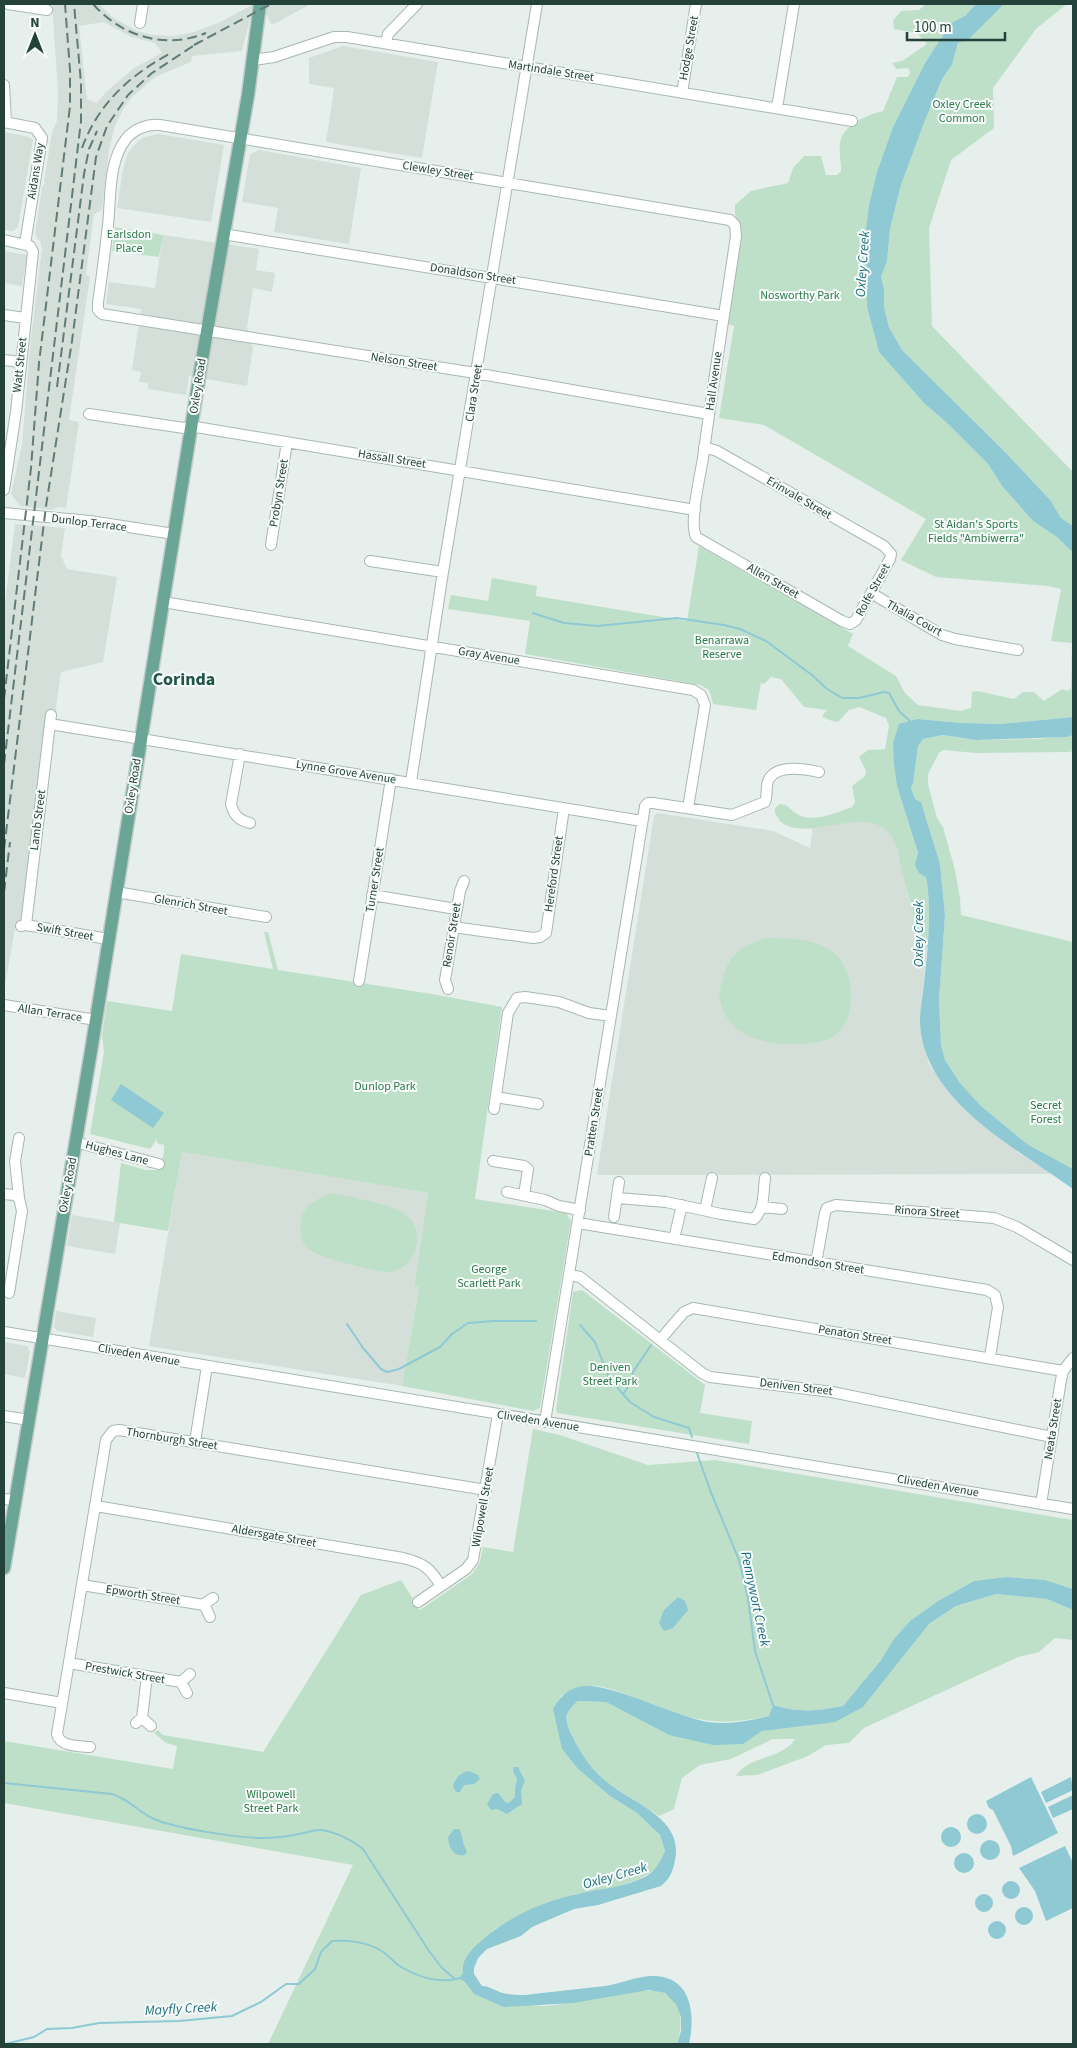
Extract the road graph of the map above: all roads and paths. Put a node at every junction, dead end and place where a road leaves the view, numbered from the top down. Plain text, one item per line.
1 (8, 4) edge
2 (143, 4) edge
3 (260, 4) edge
4 (417, 4) edge
5 (538, 4) edge
6 (696, 4) edge
7 (794, 4) edge
8 (47, 10) dead end
9 (140, 23) dead end
10 (386, 43) junction
11 (253, 60) junction
12 (527, 66) junction
13 (4, 85) edge
14 (682, 92) junction
15 (777, 108) junction
16 (852, 121) dead end
17 (5, 122) edge
18 (240, 138) junction
19 (509, 182) junction
20 (735, 225) joint
21 (223, 234) junction
22 (4, 240) edge
23 (25, 244) junction
24 (493, 277) junction
25 (100, 312) joint
26 (4, 315) edge
27 (724, 316) junction
28 (25, 318) junction
29 (207, 331) junction
30 (4, 360) edge
31 (21, 362) junction
32 (477, 374) junction
33 (90, 414) dead end
34 (709, 414) junction
35 (191, 428) junction
36 (287, 442) junction
37 (704, 447) junction
38 (6, 459) edge
39 (461, 471) junction
40 (4, 490) edge
41 (695, 510) junction
42 (4, 513) edge
43 (174, 534) junction
44 (696, 537) joint
45 (271, 545) dead end
46 (891, 554) joint
47 (370, 561) dead end
48 (443, 572) junction
49 (871, 593) junction
50 (163, 602) junction
51 (850, 624) joint
52 (432, 647) junction
53 (1018, 650) dead end
54 (50, 720) joint
55 (140, 738) junction
56 (240, 754) junction
57 (819, 772) dead end
58 (391, 779) junction
59 (411, 782) junction
60 (564, 808) junction
61 (688, 808) junction
62 (642, 822) junction
63 (250, 823) dead end
64 (464, 881) dead end
65 (116, 892) junction
66 (372, 895) junction
67 (456, 909) junction
68 (266, 918) dead end
69 (24, 926) joint
70 (453, 927) junction
71 (108, 939) junction
72 (359, 980) dead end
73 (448, 989) dead end
74 (4, 1005) edge
75 (611, 1016) junction
76 (96, 1020) junction
77 (496, 1097) junction
78 (538, 1104) dead end
79 (494, 1109) dead end
80 (19, 1138) dead end
81 (75, 1142) junction
82 (493, 1161) dead end
83 (158, 1164) dead end
84 (712, 1178) dead end
85 (765, 1178) dead end
86 (619, 1182) dead end
87 (507, 1192) dead end
88 (4, 1194) edge
89 (524, 1195) junction
90 (19, 1198) junction
91 (618, 1198) junction
92 (682, 1205) junction
93 (762, 1207) junction
94 (782, 1209) dead end
95 (580, 1210) junction
96 (705, 1210) junction
97 (614, 1217) dead end
98 (578, 1223) junction
99 (674, 1239) junction
100 (1073, 1260) edge
101 (816, 1263) junction
102 (570, 1275) junction
103 (10, 1293) edge
104 (4, 1332) edge
105 (42, 1338) junction
106 (660, 1340) junction
107 (990, 1357) junction
108 (1073, 1358) edge
109 (207, 1366) junction
110 (1063, 1371) junction
111 (498, 1414) junction
112 (4, 1416) edge
113 (28, 1420) junction
114 (545, 1422) junction
115 (1052, 1437) junction
116 (196, 1442) junction
117 (486, 1490) junction
118 (9, 1499) edge
119 (1041, 1504) junction
120 (96, 1506) junction
121 (1073, 1509) edge
122 (4, 1568) edge
123 (82, 1585) junction
124 (441, 1586) junction
125 (418, 1602) dead end
126 (210, 1617) dead end
127 (69, 1663) junction
128 (190, 1674) dead end
129 (147, 1676) junction
130 (182, 1682) junction
131 (187, 1693) dead end
132 (4, 1694) edge
133 (62, 1703) junction
134 (151, 1726) dead end
135 (90, 1747) dead end

1 - 8 street
2 - 9 street
3 - 11 main road, Oxley Road
4 - 10 street
5 - 12 street, Clara Street
6 - 14 street, Hodge Street
7 - 15 street
10 - 11 street, Martindale Street
10 - 12 street, Martindale Street
11 - 18 main road, Oxley Road
12 - 14 street, Martindale Street
12 - 19 street, Clara Street
13 - 17 street
14 - 15 street, Martindale Street
15 - 16 street, Martindale Street
17 - 23 street, Aidans Way
18 - 19 street, Clewley Street
18 - 21 main road, Oxley Road
18 - 25 street, Clewley Street
19 - 20 street, Clewley Street
19 - 24 street, Clara Street
20 - 27 street, Hall Avenue
21 - 24 street, Donaldson Street
21 - 29 main road, Oxley Road
22 - 23 street
23 - 28 street, Watt Street
24 - 27 street, Donaldson Street
24 - 32 street, Clara Street
25 - 29 street, Nelson Street
26 - 28 street
27 - 34 street, Hall Avenue
28 - 31 street, Watt Street
29 - 32 street, Nelson Street
29 - 35 main road, Oxley Road
30 - 31 street
31 - 38 street, Watt Street
32 - 34 street, Nelson Street
32 - 39 street, Clara Street
33 - 35 street, Hassall Street
34 - 37 street, Hall Avenue
35 - 36 street, Hassall Street
35 - 43 main road, Oxley Road
36 - 39 street, Hassall Street
36 - 45 street, Probyn Street
37 - 41 street, Hall Avenue
37 - 46 street, Erinvale Street
38 - 40 street, Watt Street
39 - 41 street, Hassall Street
39 - 48 street, Clara Street
41 - 44 street, Hall Avenue
42 - 43 street, Dunlop Terrace
43 - 50 main road, Oxley Road
44 - 51 street, Allen Street
46 - 49 street, Rolfe Street
47 - 48 street
48 - 52 street, Clara Street
49 - 51 street, Rolfe Street
49 - 53 street, Thalia Court
50 - 52 street, Gray Avenue
50 - 55 main road, Oxley Road
52 - 59 street, Clara Street
52 - 61 street, Gray Avenue
54 - 55 street, Lynne Grove Avenue
54 - 69 street, Lamb Street
55 - 56 street, Lynne Grove Avenue
55 - 65 main road, Oxley Road
56 - 58 street, Lynne Grove Avenue
56 - 63 street
57 - 61 street
58 - 59 street, Lynne Grove Avenue
58 - 66 street, Turner Street
59 - 60 street, Lynne Grove Avenue
60 - 62 street, Lynne Grove Avenue
60 - 70 street, Hereford Street
61 - 62 street, Pratten Street
62 - 75 street, Pratten Street
64 - 67 street, Renoir Street
65 - 68 street, Glenrich Street
65 - 71 main road, Oxley Road
66 - 67 street
66 - 72 street, Turner Street
67 - 70 street, Renoir Street
69 - 71 street, Swift Street
70 - 73 street, Renoir Street
71 - 76 main road, Oxley Road
74 - 76 street, Allan Terrace
75 - 77 street
75 - 95 street, Pratten Street
76 - 81 main road, Oxley Road
77 - 78 street
77 - 79 street
80 - 90 street
81 - 83 street, Hughes Lane
81 - 105 main road, Oxley Road
82 - 89 street
84 - 96 street
85 - 93 street
86 - 91 street
87 - 89 street
88 - 90 street
89 - 95 street
90 - 103 street
91 - 92 street
91 - 97 street
92 - 96 street
92 - 99 street
93 - 94 street
93 - 96 street
95 - 98 street, Pratten Street
98 - 99 street, Edmondson Street
98 - 102 street, Pratten Street
99 - 101 street, Edmondson Street
100 - 101 street, Rinora Street
101 - 107 street, Edmondson Street
102 - 106 street, Deniven Street
102 - 114 street, Pratten Street
104 - 105 street, Cliveden Avenue
105 - 109 street, Cliveden Avenue
105 - 113 main road, Oxley Road
106 - 107 street, Penaton Street
106 - 115 street, Deniven Street
107 - 110 street, Penaton Street
108 - 110 street, Neata Street
109 - 111 street, Cliveden Avenue
109 - 116 street
110 - 115 street, Neata Street
111 - 114 street, Cliveden Avenue
111 - 117 street, Wilpowell Street
112 - 113 street
113 - 118 main road, Oxley Road
114 - 119 street, Cliveden Avenue
115 - 119 street, Neata Street
116 - 117 street, Thornburgh Street
116 - 120 street, Thornburgh Street
117 - 124 street, Wilpowell Street
118 - 122 main road, Oxley Road
119 - 121 street, Cliveden Avenue
120 - 123 street, Thornburgh Street
120 - 124 street, Aldersgate Street
123 - 126 street, Epworth Street
123 - 127 street, Thornburgh Street
124 - 125 street, Wilpowell Street
127 - 129 street, Prestwick Street
127 - 133 street, Thornburgh Street
128 - 130 street, Prestwick Street
129 - 130 street, Prestwick Street
129 - 134 street
130 - 131 street, Prestwick Street
132 - 133 street
133 - 135 street, Thornburgh Street

